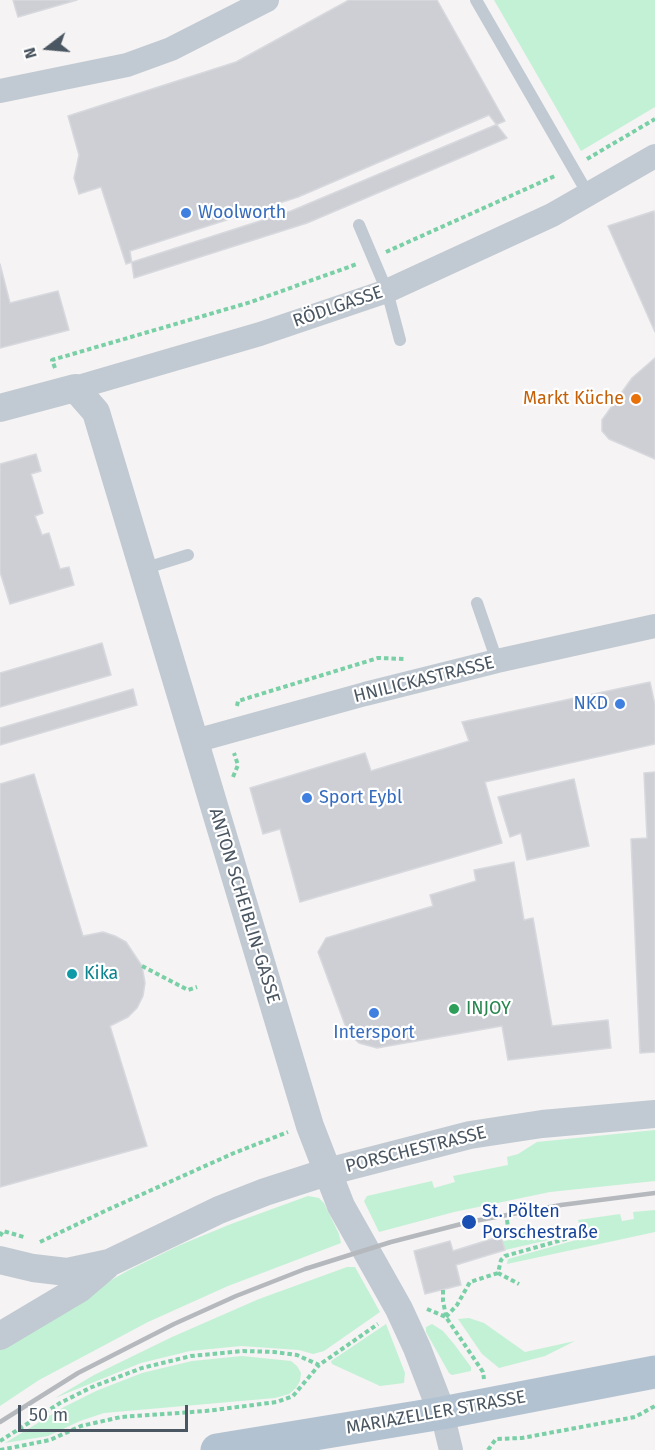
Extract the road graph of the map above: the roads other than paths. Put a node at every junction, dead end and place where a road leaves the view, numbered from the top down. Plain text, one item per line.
1 (267, 0) edge
2 (476, 0) edge
3 (0, 91) edge
4 (655, 156) edge
5 (588, 194) junction
6 (359, 225) dead end
7 (387, 291) junction
8 (400, 340) dead end
9 (68, 390) junction
10 (0, 408) edge
11 (188, 555) dead end
12 (143, 569) junction
13 (477, 603) dead end
14 (655, 626) edge
15 (497, 661) junction
16 (195, 741) junction
17 (655, 1114) edge
18 (327, 1172) junction
19 (0, 1260) edge
20 (109, 1263) junction
21 (0, 1336) edge
22 (655, 1372) edge
23 (442, 1413) junction
24 (217, 1450) edge
25 (451, 1450) edge

1 - 3 street
2 - 5 lane
4 - 5 street, RÖDLGASSE
5 - 7 street, RÖDLGASSE
6 - 7 lane
7 - 8 lane
7 - 9 street, RÖDLGASSE
9 - 10 street, RÖDLGASSE
9 - 12 street, ANTON SCHEIBLIN-GASSE
11 - 12 lane
12 - 16 street, ANTON SCHEIBLIN-GASSE
13 - 15 lane
14 - 15 street, HNILICKASTRASSE
15 - 16 street, HNILICKASTRASSE
16 - 18 street, ANTON SCHEIBLIN-GASSE
17 - 18 street, PORSCHESTRASSE
18 - 20 street, PORSCHESTRASSE
18 - 23 street, ANTON SCHEIBLIN-GASSE
19 - 20 street
20 - 21 street
22 - 23 main road, MARIAZELLER STRASSE
23 - 24 main road, MARIAZELLER STRASSE
23 - 25 street

